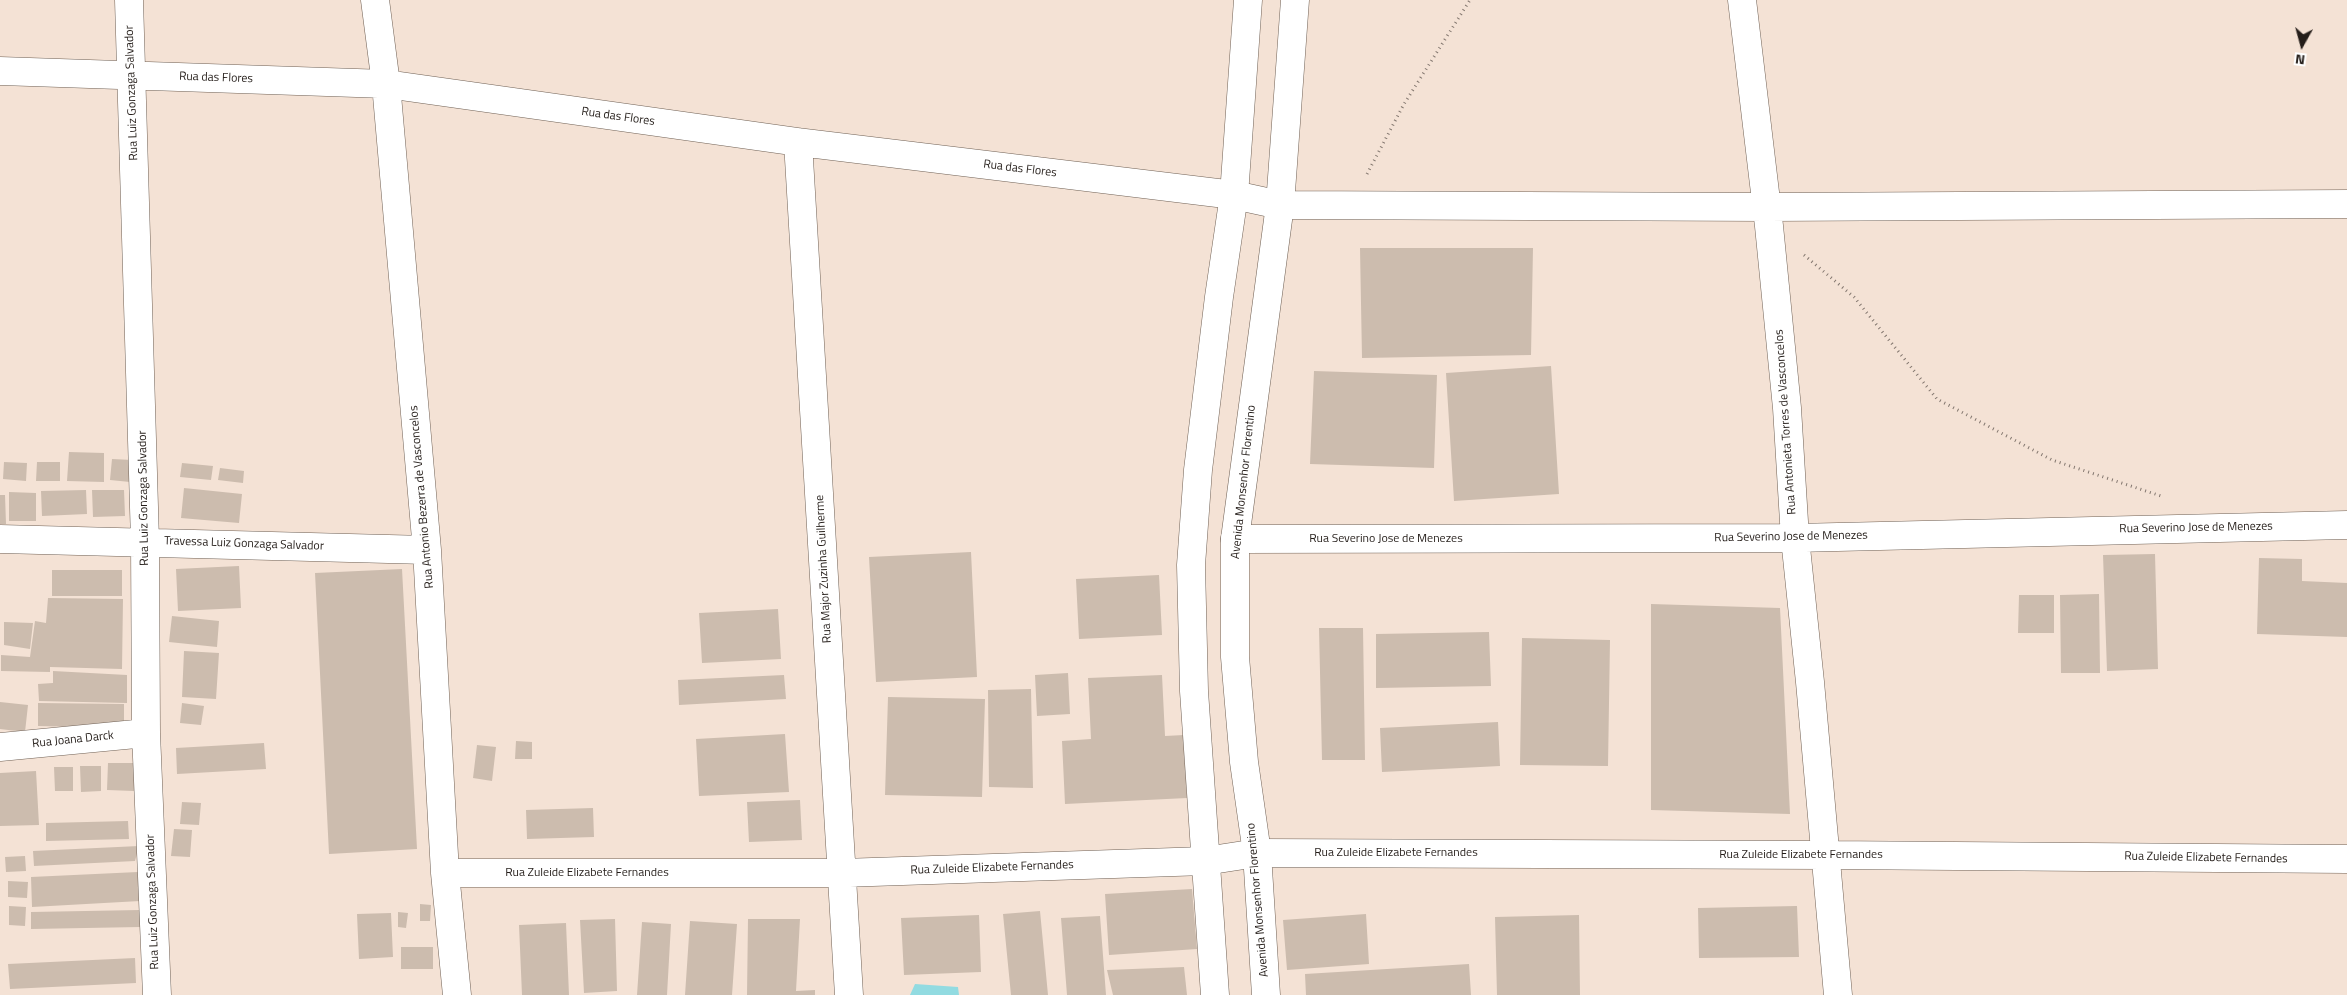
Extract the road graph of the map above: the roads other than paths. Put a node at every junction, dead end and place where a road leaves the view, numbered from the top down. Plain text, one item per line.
1 (129, 0) edge
2 (375, 0) edge
3 (1248, 0) edge
4 (1295, 0) edge
5 (1742, 0) edge
6 (0, 71) edge
7 (132, 75) junction
8 (386, 84) junction
9 (798, 142) junction
10 (1234, 195) junction
11 (2347, 204) edge
12 (1280, 205) junction
13 (1768, 217) junction
14 (2347, 525) edge
15 (0, 538) edge
16 (1795, 538) junction
17 (1235, 539) junction
18 (145, 541) junction
19 (427, 550) junction
20 (146, 733) junction
21 (0, 748) edge
22 (1257, 853) junction
23 (1826, 854) junction
24 (2347, 859) edge
25 (1205, 861) junction
26 (445, 873) junction
27 (842, 874) junction
28 (157, 995) edge
29 (457, 995) edge
30 (849, 995) edge
31 (1215, 995) edge
32 (1266, 995) edge
33 (1838, 995) edge

1 - 7 street, Rua Luiz Gonzaga Salvador
2 - 8 street, Rua Antonio Bezerra de Vasconcelos
3 - 10 street
4 - 12 street, Avenida Monsenhor Florentino
5 - 13 street, Rua Antonieta Torres de Vasconcelos
6 - 7 street, Rua das Flores
7 - 8 street, Rua das Flores
7 - 18 street, Rua Luiz Gonzaga Salvador
8 - 9 street, Rua das Flores
8 - 19 street, Rua Antonio Bezerra de Vasconcelos
9 - 10 street, Rua das Flores
9 - 27 street, Rua Major Zuzinha Guilherme
10 - 12 street, Rua das Flores
10 - 25 street
11 - 13 street, Rua das Flores
12 - 13 street, Rua das Flores
12 - 17 street, Avenida Monsenhor Florentino
13 - 16 street, Rua Antonieta Torres de Vasconcelos
14 - 16 street, Rua Severino Jose de Menezes
15 - 18 street, Travessa Luiz Gonzaga Salvador
16 - 17 street, Rua Severino Jose de Menezes
16 - 23 street, Rua Antonieta Torres de Vasconcelos
17 - 22 street, Avenida Monsenhor Florentino
18 - 19 street, Travessa Luiz Gonzaga Salvador
18 - 20 street, Rua Luiz Gonzaga Salvador
19 - 26 street, Rua Antonio Bezerra de Vasconcelos
20 - 21 street, Rua Joana Darck
20 - 28 street, Rua Luiz Gonzaga Salvador
22 - 23 street, Rua Zuleide Elizabete Fernandes
22 - 25 street, Rua Zuleide Elizabete Fernandes
22 - 32 street, Avenida Monsenhor Florentino
23 - 24 street, Rua Zuleide Elizabete Fernandes
23 - 33 street, Rua Antonieta Torres de Vasconcelos
25 - 27 street, Rua Zuleide Elizabete Fernandes
25 - 31 street
26 - 27 street, Rua Zuleide Elizabete Fernandes
26 - 29 street, Rua Antonio Bezerra de Vasconcelos
27 - 30 street, Rua Major Zuzinha Guilherme

